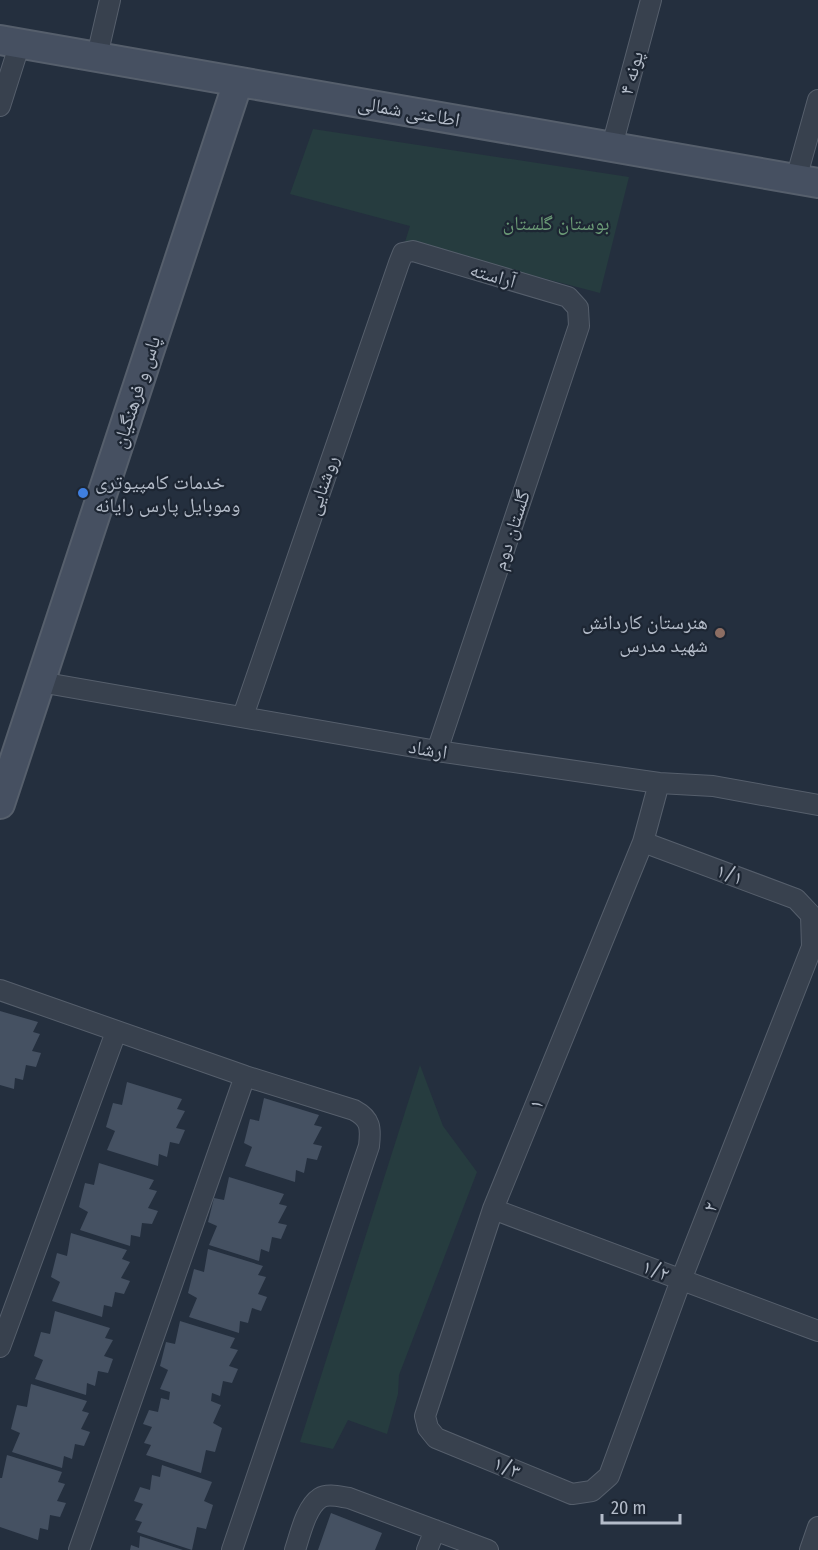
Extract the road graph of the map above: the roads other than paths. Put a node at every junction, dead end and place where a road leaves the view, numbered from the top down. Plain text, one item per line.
1 (110, 0) edge
2 (651, 0) edge
3 (10, 42) edge
4 (97, 56) junction
5 (238, 82) junction
6 (818, 100) edge
7 (0, 106) edge
8 (612, 146) junction
9 (807, 181) edge
10 (403, 253) joint
11 (578, 308) joint
12 (40, 682) junction
13 (243, 716) junction
14 (437, 751) junction
15 (659, 783) junction
16 (0, 804) edge
17 (818, 805) edge
18 (644, 842) junction
19 (811, 915) joint
20 (0, 990) edge
21 (116, 1032) junction
22 (245, 1076) junction
23 (493, 1209) junction
24 (681, 1280) junction
25 (818, 1331) edge
26 (0, 1347) edge
27 (428, 1428) joint
28 (592, 1491) joint
29 (818, 1527) edge
30 (435, 1530) junction
31 (79, 1550) edge
32 (232, 1550) edge
33 (295, 1550) edge
34 (427, 1550) edge
35 (488, 1550) edge
36 (810, 1550) edge

1 - 4 street
2 - 8 street, پونه ۴
3 - 4 street, اطاعتی شمالی
3 - 7 street
4 - 5 street, اطاعتی شمالی
5 - 8 street, اطاعتی شمالی
5 - 12 street, پاس و فرهنگیان
6 - 9 street
8 - 9 street, اطاعتی شمالی
10 - 11 street, آراسته
10 - 13 street, روشنایی
11 - 14 street, گلستان دوم
12 - 13 street, ارشاد
12 - 16 street, پاس و فرهنگیان
13 - 14 street, ارشاد
14 - 15 street, ارشاد
15 - 17 street, ارشاد
15 - 18 street, ۱
18 - 19 street, ۱/۱
18 - 23 street, ۱
19 - 24 street, ۲
20 - 21 street
21 - 22 street
21 - 26 street
22 - 31 street
22 - 32 street
23 - 24 street, ۱/۲
23 - 27 street, ۱
24 - 25 street, ۱/۲
24 - 28 street, ۲
27 - 28 street, ۱/۳
29 - 36 street
30 - 33 street
30 - 34 street
30 - 35 street

